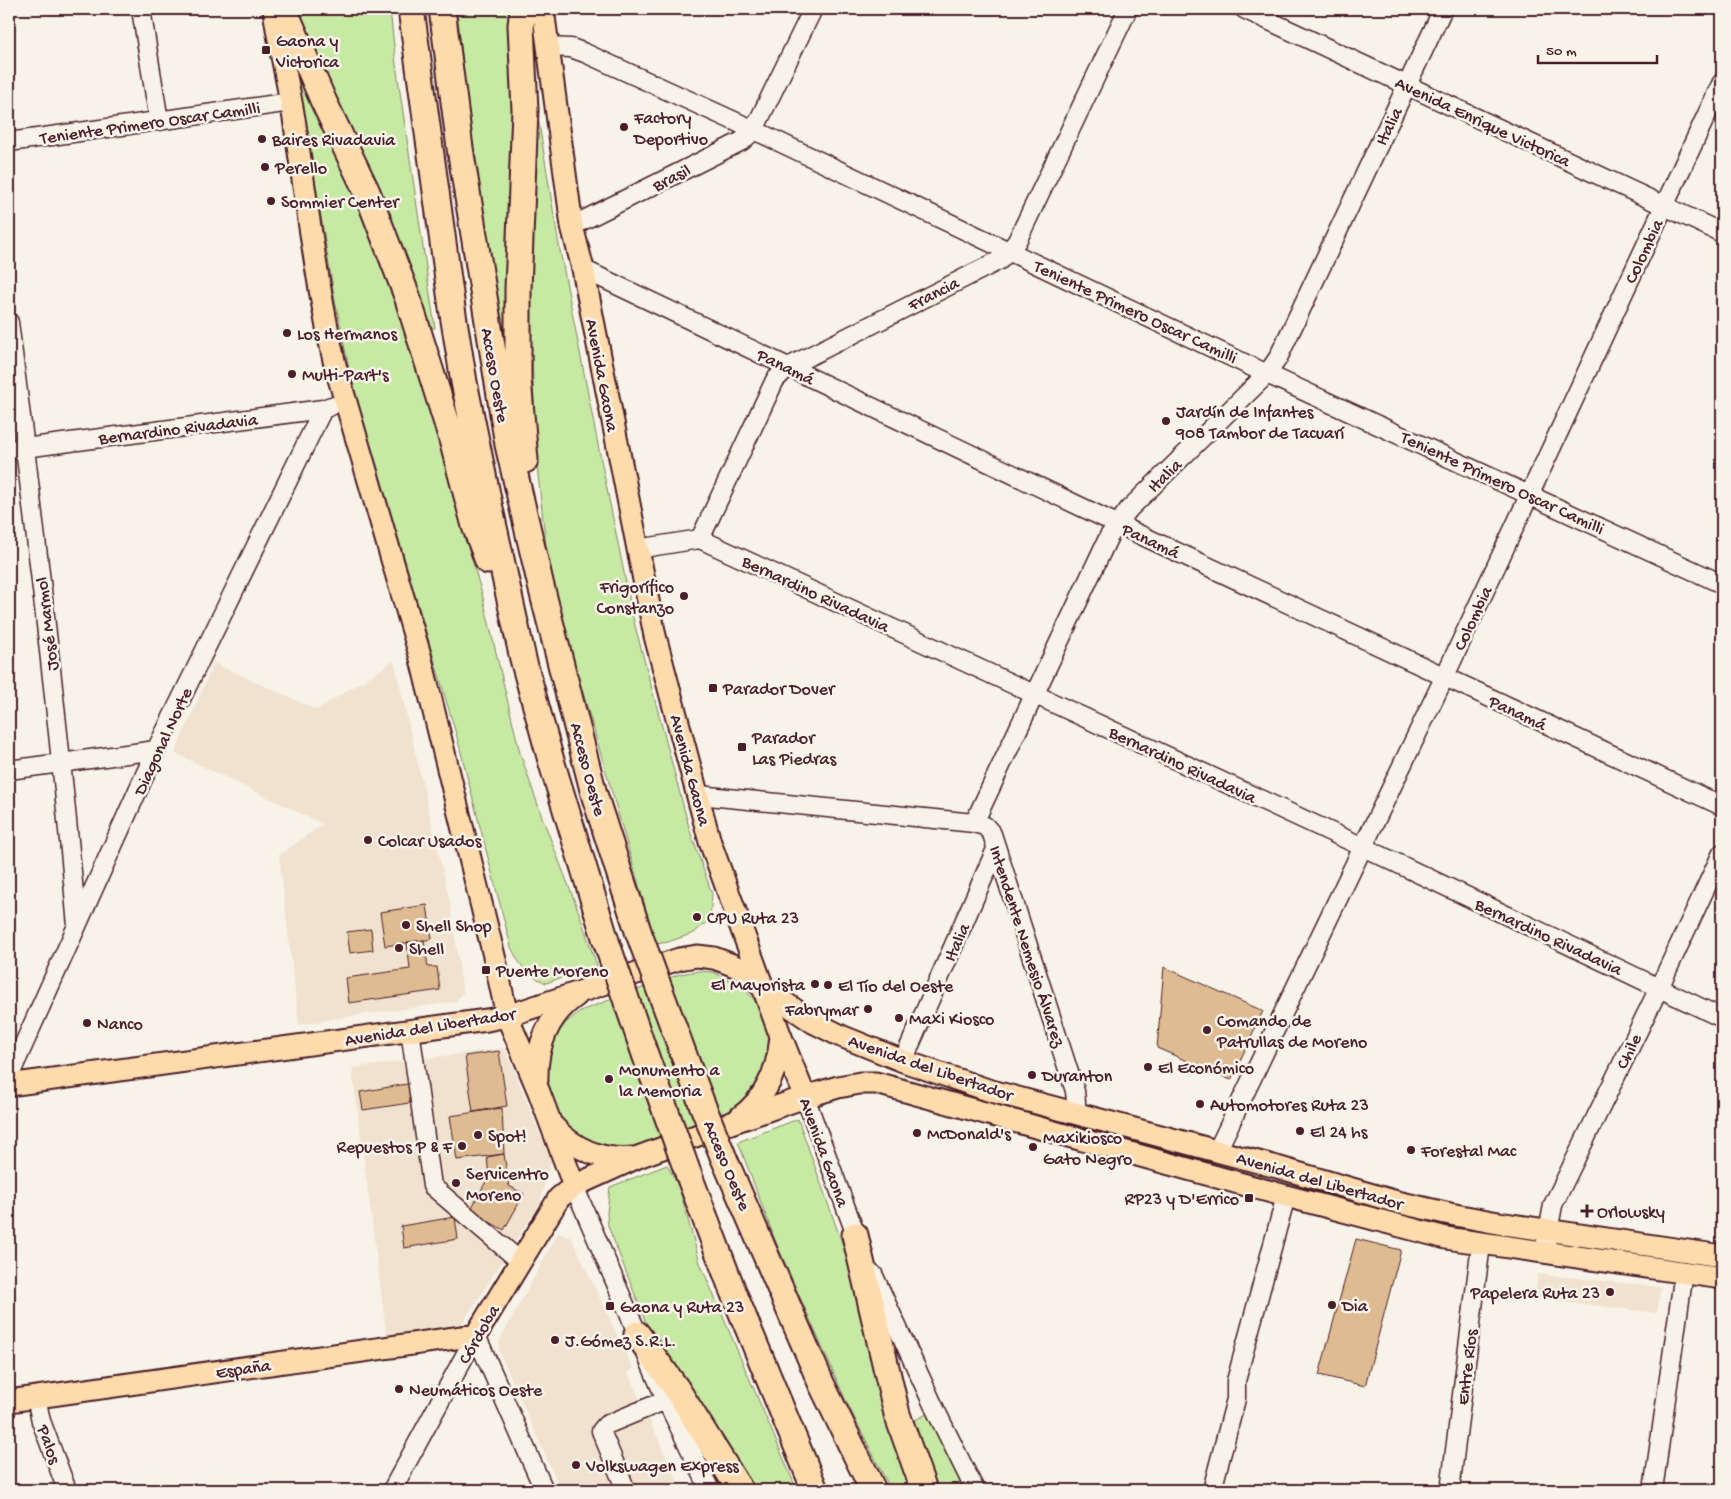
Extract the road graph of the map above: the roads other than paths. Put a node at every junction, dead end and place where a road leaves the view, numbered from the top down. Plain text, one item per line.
1 (141, 9) edge
2 (274, 9) edge
3 (284, 9) edge
4 (411, 9) edge
5 (442, 9) edge
6 (522, 9) edge
7 (543, 9) edge
8 (813, 9) edge
9 (1128, 9) edge
10 (1244, 9) edge
11 (1443, 9) edge
12 (547, 47) junction
13 (1722, 82) edge
14 (1408, 86) junction
15 (291, 102) junction
16 (159, 121) junction
17 (754, 130) junction
18 (9, 142) edge
19 (1664, 205) junction
20 (572, 226) junction
21 (1722, 233) edge
22 (1009, 251) junction
23 (583, 269) junction
24 (9, 322) edge
25 (788, 367) junction
26 (1267, 374) junction
27 (345, 400) junction
28 (323, 409) junction
29 (17, 448) edge
30 (1530, 494) junction
31 (1117, 524) junction
32 (700, 539) junction
33 (637, 549) junction
34 (1722, 584) edge
35 (541, 586) junction
36 (524, 659) junction
37 (1444, 678) junction
38 (1034, 695) junction
39 (156, 750) junction
40 (62, 763) junction
41 (9, 770) edge
42 (699, 795) junction
43 (1722, 806) edge
44 (974, 823) junction
45 (1364, 847) junction
46 (996, 849) junction
47 (1722, 853) edge
48 (78, 926) junction
49 (763, 988) junction
50 (1659, 988) junction
51 (582, 991) junction
52 (507, 1016) junction
53 (1722, 1018) edge
54 (410, 1030) junction
55 (781, 1037) junction
56 (903, 1061) junction
57 (9, 1077) edge
58 (9, 1085) edge
59 (539, 1092) junction
60 (805, 1097) junction
61 (1076, 1114) junction
62 (549, 1121) junction
63 (731, 1123) junction
64 (1217, 1151) junction
65 (638, 1158) junction
66 (574, 1186) junction
67 (1286, 1196) junction
68 (1548, 1230) junction
69 (855, 1235) junction
70 (1482, 1244) junction
71 (1544, 1253) junction
72 (1722, 1256) edge
73 (521, 1262) junction
74 (1684, 1272) junction
75 (1722, 1278) edge
76 (637, 1334) junction
77 (476, 1335) junction
78 (36, 1397) junction
79 (666, 1400) junction
80 (9, 1401) edge
81 (67, 1490) edge
82 (392, 1490) edge
83 (544, 1490) edge
84 (626, 1490) edge
85 (710, 1490) edge
86 (740, 1490) edge
87 (815, 1490) edge
88 (873, 1490) edge
89 (924, 1490) edge
90 (975, 1490) edge
91 (1212, 1490) edge
92 (1450, 1490) edge
93 (1653, 1490) edge

1 - 16 street
2 - 15 main road
3 - 36 highway
4 - 36 highway, Acceso Oeste
5 - 35 highway, Acceso Oeste
6 - 35 highway
7 - 12 main road, Avenida Gaona
8 - 17 street, Brasil
9 - 22 street, Francia
10 - 14 street, Avenida Enrique Victorica
11 - 14 street, Italia
12 - 17 street, Teniente Primero Oscar Camilli
12 - 20 main road, Avenida Gaona
13 - 19 street, Colombia
14 - 19 street, Avenida Enrique Victorica
14 - 26 street, Italia
15 - 16 street, Teniente Primero Oscar Camilli
15 - 27 main road
16 - 18 street, Teniente Primero Oscar Camilli
17 - 20 street, Brasil
17 - 22 street, Teniente Primero Oscar Camilli
19 - 21 street, Avenida Enrique Victorica
19 - 30 street, Colombia
20 - 23 main road, Avenida Gaona
22 - 25 street, Francia
22 - 26 street, Teniente Primero Oscar Camilli
23 - 25 street, Panamá
23 - 33 main road, Avenida Gaona
24 - 29 street, José Marmol
25 - 31 street, Panamá
25 - 32 street, Francia
26 - 30 street, Teniente Primero Oscar Camilli
26 - 31 street, Italia
27 - 28 street, Bernardino Rivadavia
27 - 52 main road
28 - 29 street, Bernardino Rivadavia
28 - 39 street, Diagonal Norte
29 - 40 street, José Marmol
30 - 34 street, Teniente Primero Oscar Camilli
30 - 37 street, Colombia
31 - 37 street, Panamá
31 - 38 street, Italia
32 - 33 street
32 - 38 street, Bernardino Rivadavia
33 - 42 main road, Avenida Gaona
35 - 88 highway, Acceso Oeste, bridge
36 - 87 highway, Acceso Oeste, bridge
37 - 43 street, Panamá
37 - 45 street, Colombia
38 - 44 street, Italia
38 - 45 street, Bernardino Rivadavia
39 - 40 street
39 - 48 street, Diagonal Norte
40 - 41 street
40 - 48 street, José Marmol
42 - 44 street
42 - 49 main road, Avenida Gaona
44 - 46 street, Intendente Nemesio Álvarez
45 - 50 street, Bernardino Rivadavia
45 - 64 street, Colombia
46 - 56 street, Italia
46 - 61 street, Intendente Nemesio Álvarez
47 - 50 street, Chile
48 - 57 street, Diagonal Norte
49 - 51 main road, Avenida del Libertador
49 - 55 main road, Avenida Gaona
49 - 56 main road, Avenida del Libertador
50 - 53 street, Bernardino Rivadavia
50 - 68 street, Chile
51 - 52 main road, Avenida del Libertador
51 - 59 main road
52 - 54 main road, Avenida del Libertador
52 - 59 main road
54 - 58 main road, Avenida del Libertador
54 - 73 street
55 - 60 main road, Avenida Gaona
55 - 63 main road
56 - 61 main road, Avenida del Libertador
59 - 62 main road
60 - 63 main road, Avenida del Libertador
60 - 67 main road, Avenida del Libertador
60 - 69 street, Avenida Gaona
61 - 64 main road, Avenida del Libertador
62 - 65 main road
62 - 66 main road
63 - 65 main road, Avenida del Libertador
64 - 68 main road, Avenida del Libertador
65 - 66 main road, Avenida del Libertador
66 - 73 main road, Córdoba
66 - 76 street
67 - 70 main road, Avenida del Libertador
67 - 91 street
68 - 71 street, Chile
68 - 72 main road, Avenida del Libertador
69 - 89 highway
69 - 90 street, Avenida Gaona
70 - 71 main road, Avenida del Libertador
70 - 92 street, Entre Ríos
71 - 74 main road, Avenida del Libertador
73 - 77 main road, Córdoba
74 - 75 main road, Avenida del Libertador
74 - 93 street
76 - 79 street
76 - 86 highway
77 - 78 main road, España
77 - 82 street, Córdoba
77 - 83 street
78 - 80 main road, España
78 - 81 street, Palos
79 - 84 street
79 - 85 street

